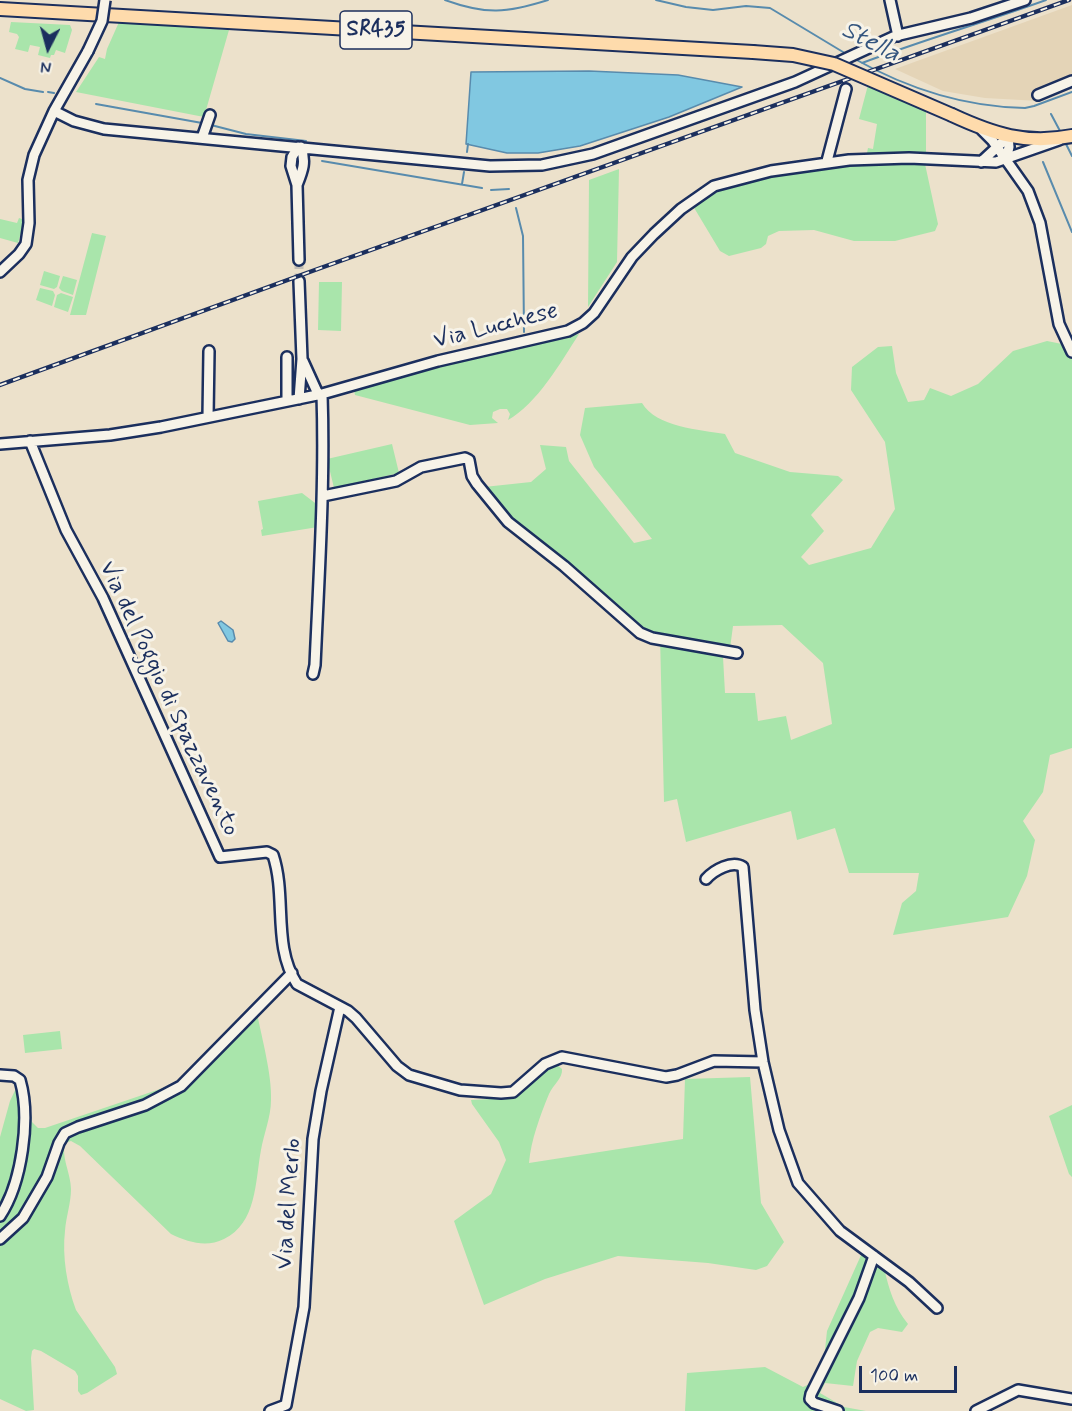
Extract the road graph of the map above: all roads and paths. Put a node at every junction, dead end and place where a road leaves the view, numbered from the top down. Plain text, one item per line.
1 (105, 0) edge
2 (890, 0) edge
3 (1025, 0) edge
4 (0, 9) edge
5 (898, 36) junction
6 (1072, 81) edge
7 (846, 89) dead end
8 (1038, 95) dead end
9 (54, 111) junction
10 (210, 115) dead end
11 (980, 128) junction
12 (1069, 136) edge
13 (1008, 137) junction
14 (202, 138) junction
15 (270, 144) junction
16 (299, 147) junction
17 (996, 147) junction
18 (320, 149) junction
19 (291, 160) junction
20 (1006, 160) junction
21 (827, 162) junction
22 (981, 162) junction
23 (305, 164) junction
24 (297, 185) junction
25 (299, 260) tunnel mouth
26 (0, 272) edge
27 (299, 281) tunnel mouth
28 (209, 351) dead end
29 (1072, 352) edge
30 (287, 357) dead end
31 (302, 359) junction
32 (320, 394) junction
33 (299, 399) junction
34 (287, 401) junction
35 (208, 417) junction
36 (30, 441) junction
37 (0, 443) edge
38 (323, 496) junction
39 (737, 653) dead end
40 (313, 674) dead end
41 (706, 879) dead end
42 (292, 973) junction
43 (340, 1007) junction
44 (763, 1062) junction
45 (0, 1075) edge
46 (0, 1215) edge
47 (0, 1239) edge
48 (874, 1256) junction
49 (937, 1308) dead end
50 (1072, 1399) edge
51 (288, 1408) edge
52 (270, 1411) edge
53 (837, 1411) edge
54 (976, 1411) edge

1 - 9 street, bridge
2 - 5 street
3 - 5 street
4 - 11 main road, SR435, bridge
5 - 18 street
6 - 8 street
7 - 21 street
9 - 14 street
9 - 26 street
10 - 14 street
11 - 13 main road, SR435
11 - 17 street
12 - 13 main road, SR435
12 - 20 street, Via Lucchese
13 - 17 street
13 - 20 street
14 - 15 street
15 - 16 street
15 - 19 street
16 - 18 street
16 - 19 street
16 - 23 street
17 - 20 street
17 - 22 street
18 - 23 street
19 - 24 street
20 - 22 street, Via Lucchese
20 - 29 street
21 - 22 street, Via Lucchese
21 - 32 street, Via Lucchese
23 - 24 street
24 - 25 street
27 - 31 street
28 - 35 street
30 - 34 street
31 - 32 street
31 - 33 street
32 - 33 street, Via Lucchese
32 - 38 street
33 - 34 street, Via Lucchese
34 - 35 street, Via Lucchese
35 - 36 street, Via Lucchese
36 - 37 street, Via Lucchese
36 - 42 street, Via del Poggio di Spazzavento
38 - 39 street
38 - 40 street
41 - 44 street
42 - 43 street, Via del Poggio di Spazzavento
42 - 47 street
43 - 44 street, Via del Poggio di Spazzavento
43 - 51 street, Via del Merlo
44 - 48 street
45 - 46 street
48 - 49 street
48 - 53 street
50 - 54 street
51 - 52 street

